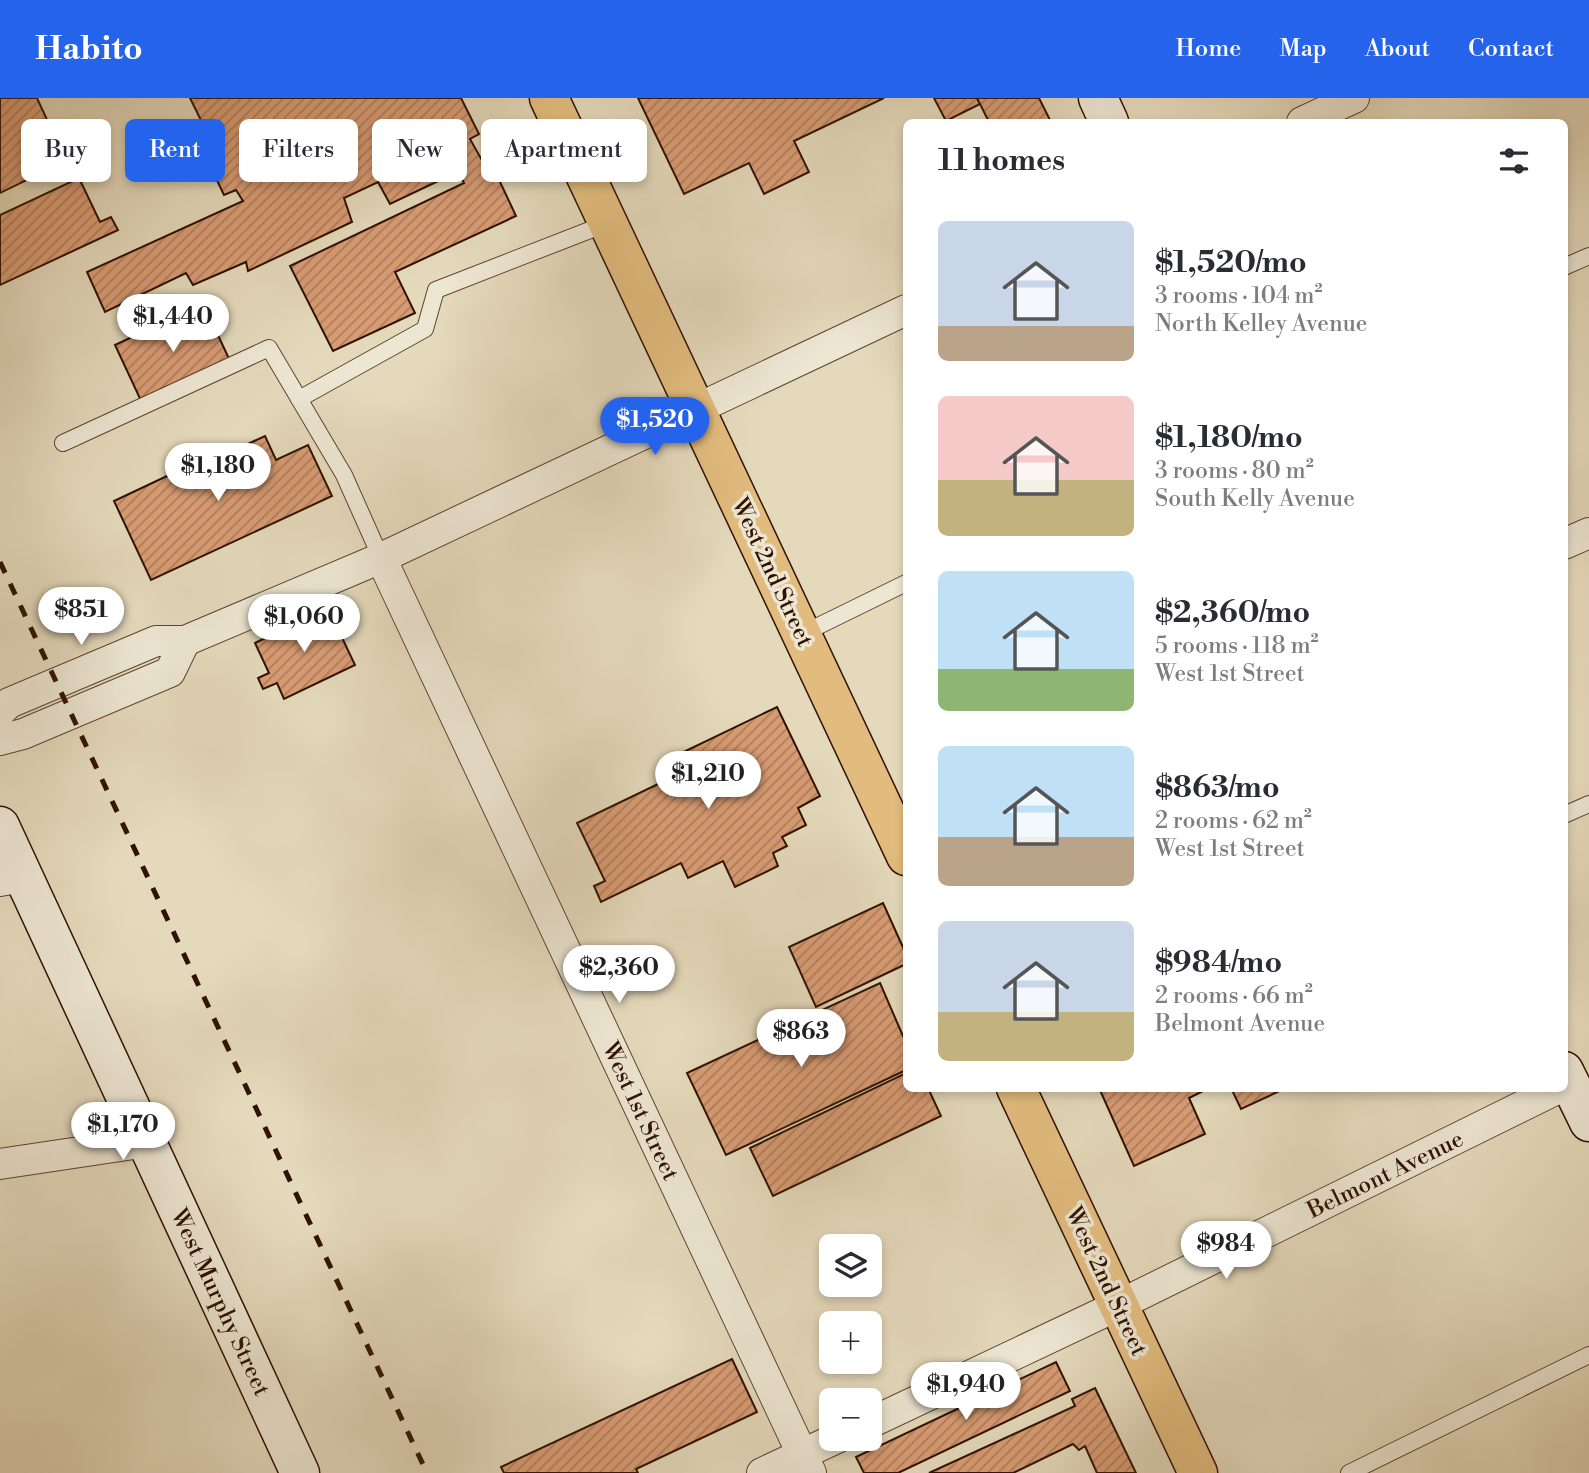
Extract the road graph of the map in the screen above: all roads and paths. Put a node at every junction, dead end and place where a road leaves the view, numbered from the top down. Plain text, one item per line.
1 (549, 98) edge
2 (1098, 98) edge
3 (1354, 98) edge
4 (1108, 119) edge
5 (1308, 119) edge
6 (608, 223) junction
7 (1589, 256) edge
8 (1568, 266) edge
9 (903, 311) edge
10 (299, 399) junction
11 (696, 409) junction
12 (63, 443) dead end
13 (1589, 533) edge
14 (1568, 542) edge
15 (382, 558) junction
16 (903, 584) edge
17 (802, 634) junction
18 (185, 641) junction
19 (0, 712) edge
20 (0, 740) edge
21 (1589, 804) edge
22 (1568, 813) edge
23 (0, 826) edge
24 (903, 849) edge
25 (12, 879) edge
26 (1569, 1080) edge
27 (1018, 1092) edge
28 (1545, 1092) edge
29 (1589, 1122) edge
30 (147, 1142) junction
31 (0, 1164) edge
32 (1119, 1305) junction
33 (1589, 1354) edge
34 (882, 1417) edge
35 (822, 1451) edge
36 (806, 1464) edge
37 (300, 1473) edge
38 (762, 1473) edge
39 (1198, 1473) edge
40 (1349, 1473) edge

1 - 6 main road, West 2nd Street
2 - 4 street
3 - 5 street
6 - 10 lane
6 - 11 main road, West 2nd Street
7 - 8 lane
9 - 11 street
10 - 12 lane
10 - 15 lane
11 - 15 street
11 - 17 main road, West 2nd Street
13 - 14 street
15 - 18 street
15 - 36 street, West 1st Street
16 - 17 lane
17 - 24 main road, West 2nd Street
18 - 19 street
18 - 20 street
21 - 22 lane
23 - 25 street, West Murphy Street
25 - 30 street, West Murphy Street
26 - 29 street
27 - 32 main road, West 2nd Street
28 - 32 street, Belmont Avenue
30 - 31 street
30 - 37 street, West Murphy Street
32 - 34 street, Belmont Avenue
32 - 39 main road, West 2nd Street
33 - 40 lane
35 - 36 street
36 - 38 street

